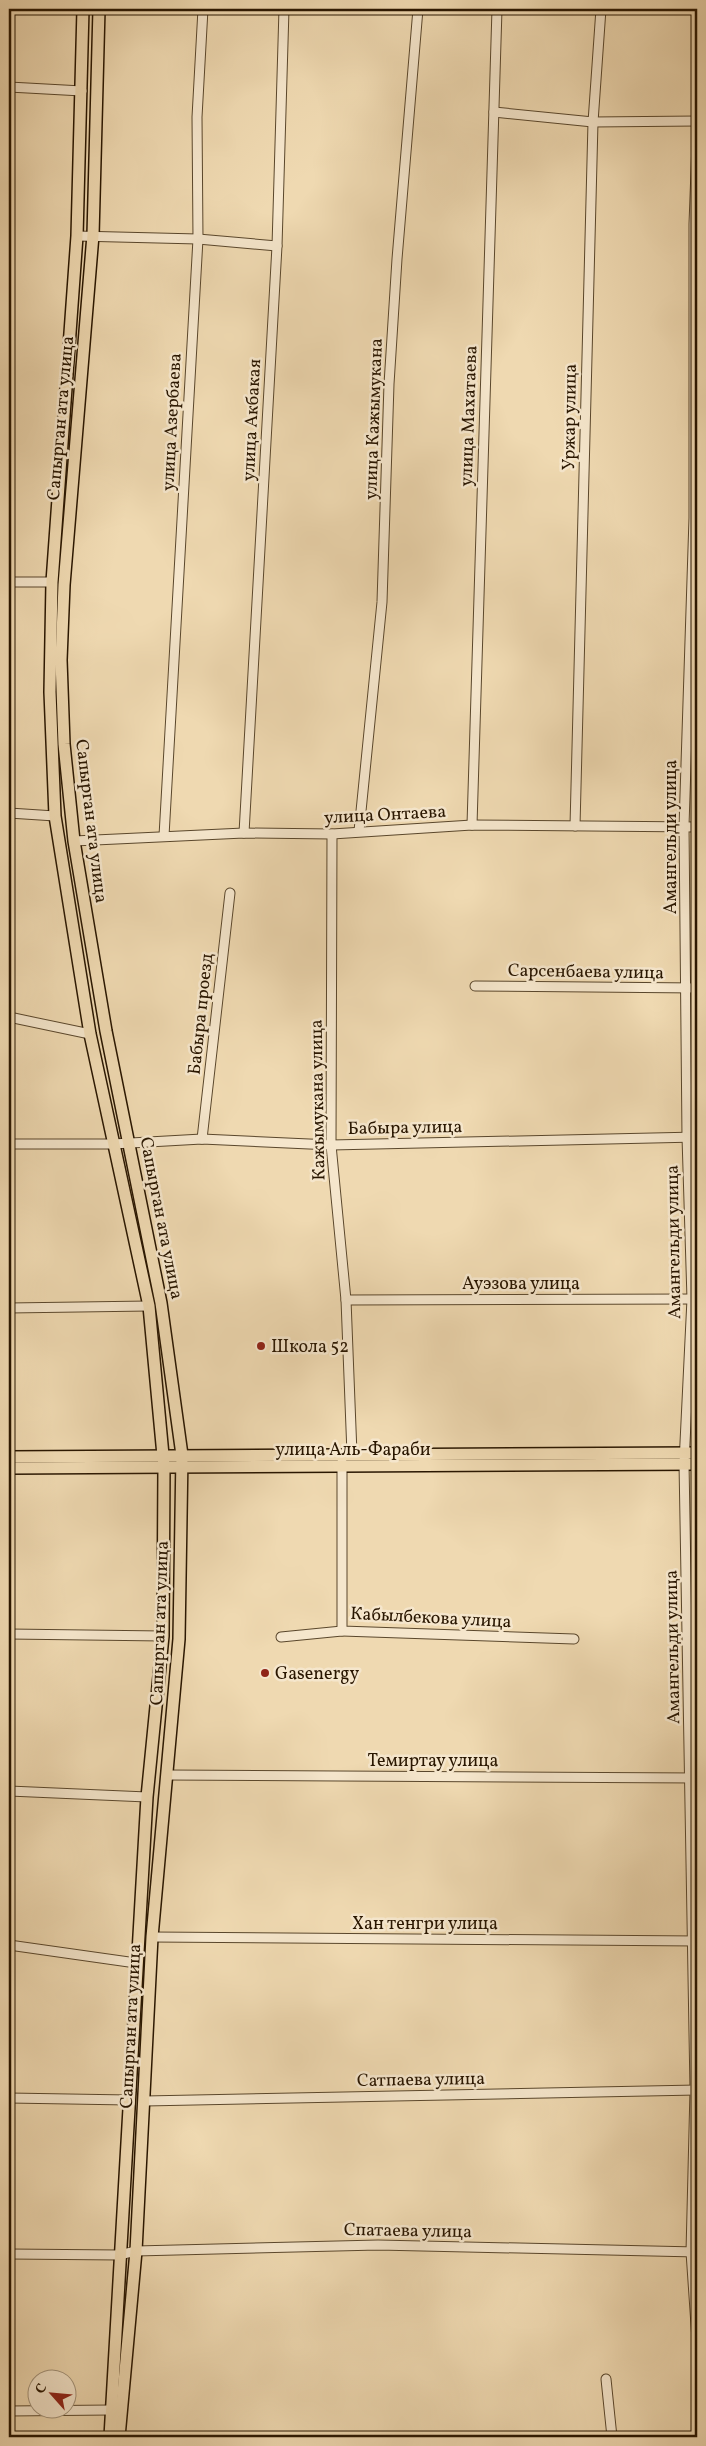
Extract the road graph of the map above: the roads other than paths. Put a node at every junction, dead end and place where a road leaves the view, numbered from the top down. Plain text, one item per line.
1 (83, 9) edge
2 (98, 9) edge
3 (203, 9) edge
4 (284, 9) edge
5 (418, 9) edge
6 (497, 9) edge
7 (601, 9) edge
8 (9, 87) edge
9 (82, 91) junction
10 (494, 112) junction
11 (697, 121) edge
12 (593, 122) junction
13 (697, 143) edge
14 (696, 224) edge
15 (93, 235) junction
16 (77, 236) junction
17 (198, 239) junction
18 (277, 246) junction
19 (696, 336) edge
20 (696, 518) edge
21 (9, 582) edge
22 (52, 582) junction
23 (693, 674) edge
24 (9, 813) edge
25 (55, 816) junction
26 (472, 825) junction
27 (574, 826) junction
28 (684, 826) junction
29 (697, 826) edge
30 (358, 831) junction
31 (244, 833) junction
32 (332, 834) junction
33 (164, 836) junction
34 (74, 841) junction
35 (230, 893) dead end
36 (475, 986) dead end
37 (686, 988) junction
38 (697, 988) edge
39 (9, 1017) edge
40 (90, 1034) junction
41 (687, 1137) junction
42 (697, 1137) edge
43 (202, 1140) junction
44 (129, 1143) junction
45 (9, 1144) edge
46 (113, 1144) junction
47 (330, 1145) junction
48 (694, 1299) edge
49 (346, 1300) junction
50 (149, 1306) junction
51 (9, 1308) edge
52 (697, 1452) edge
53 (347, 1454) junction
54 (9, 1457) edge
55 (684, 1458) junction
56 (163, 1461) junction
57 (182, 1461) junction
58 (697, 1464) edge
59 (342, 1467) junction
60 (9, 1468) edge
61 (342, 1631) junction
62 (9, 1634) edge
63 (163, 1636) junction
64 (281, 1638) dead end
65 (574, 1639) dead end
66 (168, 1775) junction
67 (694, 1778) edge
68 (9, 1791) edge
69 (147, 1797) junction
70 (152, 1937) junction
71 (695, 1941) edge
72 (9, 1945) edge
73 (136, 1963) junction
74 (696, 2090) edge
75 (9, 2098) edge
76 (129, 2100) junction
77 (145, 2101) junction
78 (136, 2251) junction
79 (694, 2252) edge
80 (9, 2254) edge
81 (119, 2255) junction
82 (697, 2340) edge
83 (606, 2379) dead end
84 (111, 2410) junction
85 (9, 2411) edge
86 (110, 2437) edge
87 (120, 2437) edge
88 (612, 2437) edge

1 - 9 main road, Сапырган ата улица
2 - 15 main road, Сапырган ата улица
3 - 17 street, улица Азербаева
4 - 18 street, улица Акбакая
5 - 30 street, улица Кажымукана
6 - 10 street, улица Махатаева
7 - 12 street, Уржар улица
8 - 9 street
9 - 16 main road, Сапырган ата улица
10 - 12 street
10 - 26 street, улица Махатаева
11 - 12 street
12 - 27 street, Уржар улица
13 - 14 street, Амангельди улица
14 - 19 street, Амангельди улица
15 - 16 street
15 - 17 street
15 - 34 main road, Сапырган ата улица
16 - 22 main road, Сапырган ата улица
17 - 18 street
17 - 33 street, улица Азербаева
18 - 31 street, улица Акбакая
19 - 20 street, Амангельди улица
20 - 23 street, Амангельди улица
21 - 22 street
22 - 25 main road, Сапырган ата улица
23 - 28 street, Амангельди улица
24 - 25 street
25 - 40 main road, Сапырган ата улица
26 - 27 street, улица Онтаева
26 - 30 street, улица Онтаева
27 - 28 street, улица Онтаева
28 - 29 street, улица Онтаева
28 - 37 street, Амангельди улица
30 - 32 street, улица Онтаева
31 - 32 street, улица Онтаева
31 - 33 street, улица Онтаева
32 - 47 street, Кажымукана улица
33 - 34 street, улица Онтаева
34 - 44 main road, Сапырган ата улица
35 - 43 street, Бабыра проезд
36 - 37 street, Сарсенбаева улица
37 - 38 street, Сарсенбаева улица
37 - 41 street, Амангельди улица
39 - 40 street
40 - 46 main road, Сапырган ата улица
41 - 42 street, Бабыра улица
41 - 47 street, Бабыра улица
41 - 48 street, Амангельди улица
43 - 44 street, Бабыра улица
43 - 47 street, Бабыра улица
44 - 46 street, Бабыра улица
44 - 57 main road, Сапырган ата улица
45 - 46 street, Бабыра улица
46 - 50 main road, Сапырган ата улица
47 - 49 street, Кажымукана улица
48 - 49 street, Ауэзова улица
48 - 55 street, Амангельди улица
49 - 53 street, Кажымукана улица
50 - 51 street
50 - 56 main road, Сапырган ата улица
52 - 55 main road, улица Аль-Фараби
53 - 55 main road, улица Аль-Фараби
53 - 57 main road, улица Аль-Фараби
53 - 59 street, Кабылбекова улица
54 - 56 main road, улица Аль-Фараби
55 - 58 main road, улица Аль-Фараби
55 - 59 main road, улица Аль-Фараби
55 - 67 street, Амангельди улица
56 - 57 main road, улица Аль-Фараби
56 - 60 main road, улица Аль-Фараби
56 - 63 main road, Сапырган ата улица
57 - 59 main road, улица Аль-Фараби
57 - 66 main road, Сапырган ата улица
59 - 61 street, Кабылбекова улица
61 - 64 street
61 - 65 street, Кабылбекова улица
62 - 63 street
63 - 69 main road, Сапырган ата улица
66 - 67 street, Темиртау улица
66 - 70 main road, Сапырган ата улица
67 - 71 street, Амангельди улица
68 - 69 street
69 - 73 main road, Сапырган ата улица
70 - 71 street, Хан тенгри улица
70 - 77 main road, Сапырган ата улица
71 - 74 street, Амангельди улица
72 - 73 street
73 - 76 main road, Сапырган ата улица
74 - 77 street, Сатпаева улица
74 - 79 street, Амангельди улица
75 - 76 street
76 - 81 main road, Сапырган ата улица
77 - 78 main road, Сапырган ата улица
78 - 79 street, Спатаева улица
78 - 81 street, Спатаева улица
78 - 87 main road, Сапырган ата улица
79 - 82 street, Амангельди улица
80 - 81 street, Спатаева улица
81 - 84 main road, Сапырган ата улица
83 - 88 street
84 - 85 street
84 - 86 main road, Сапырган ата улица

